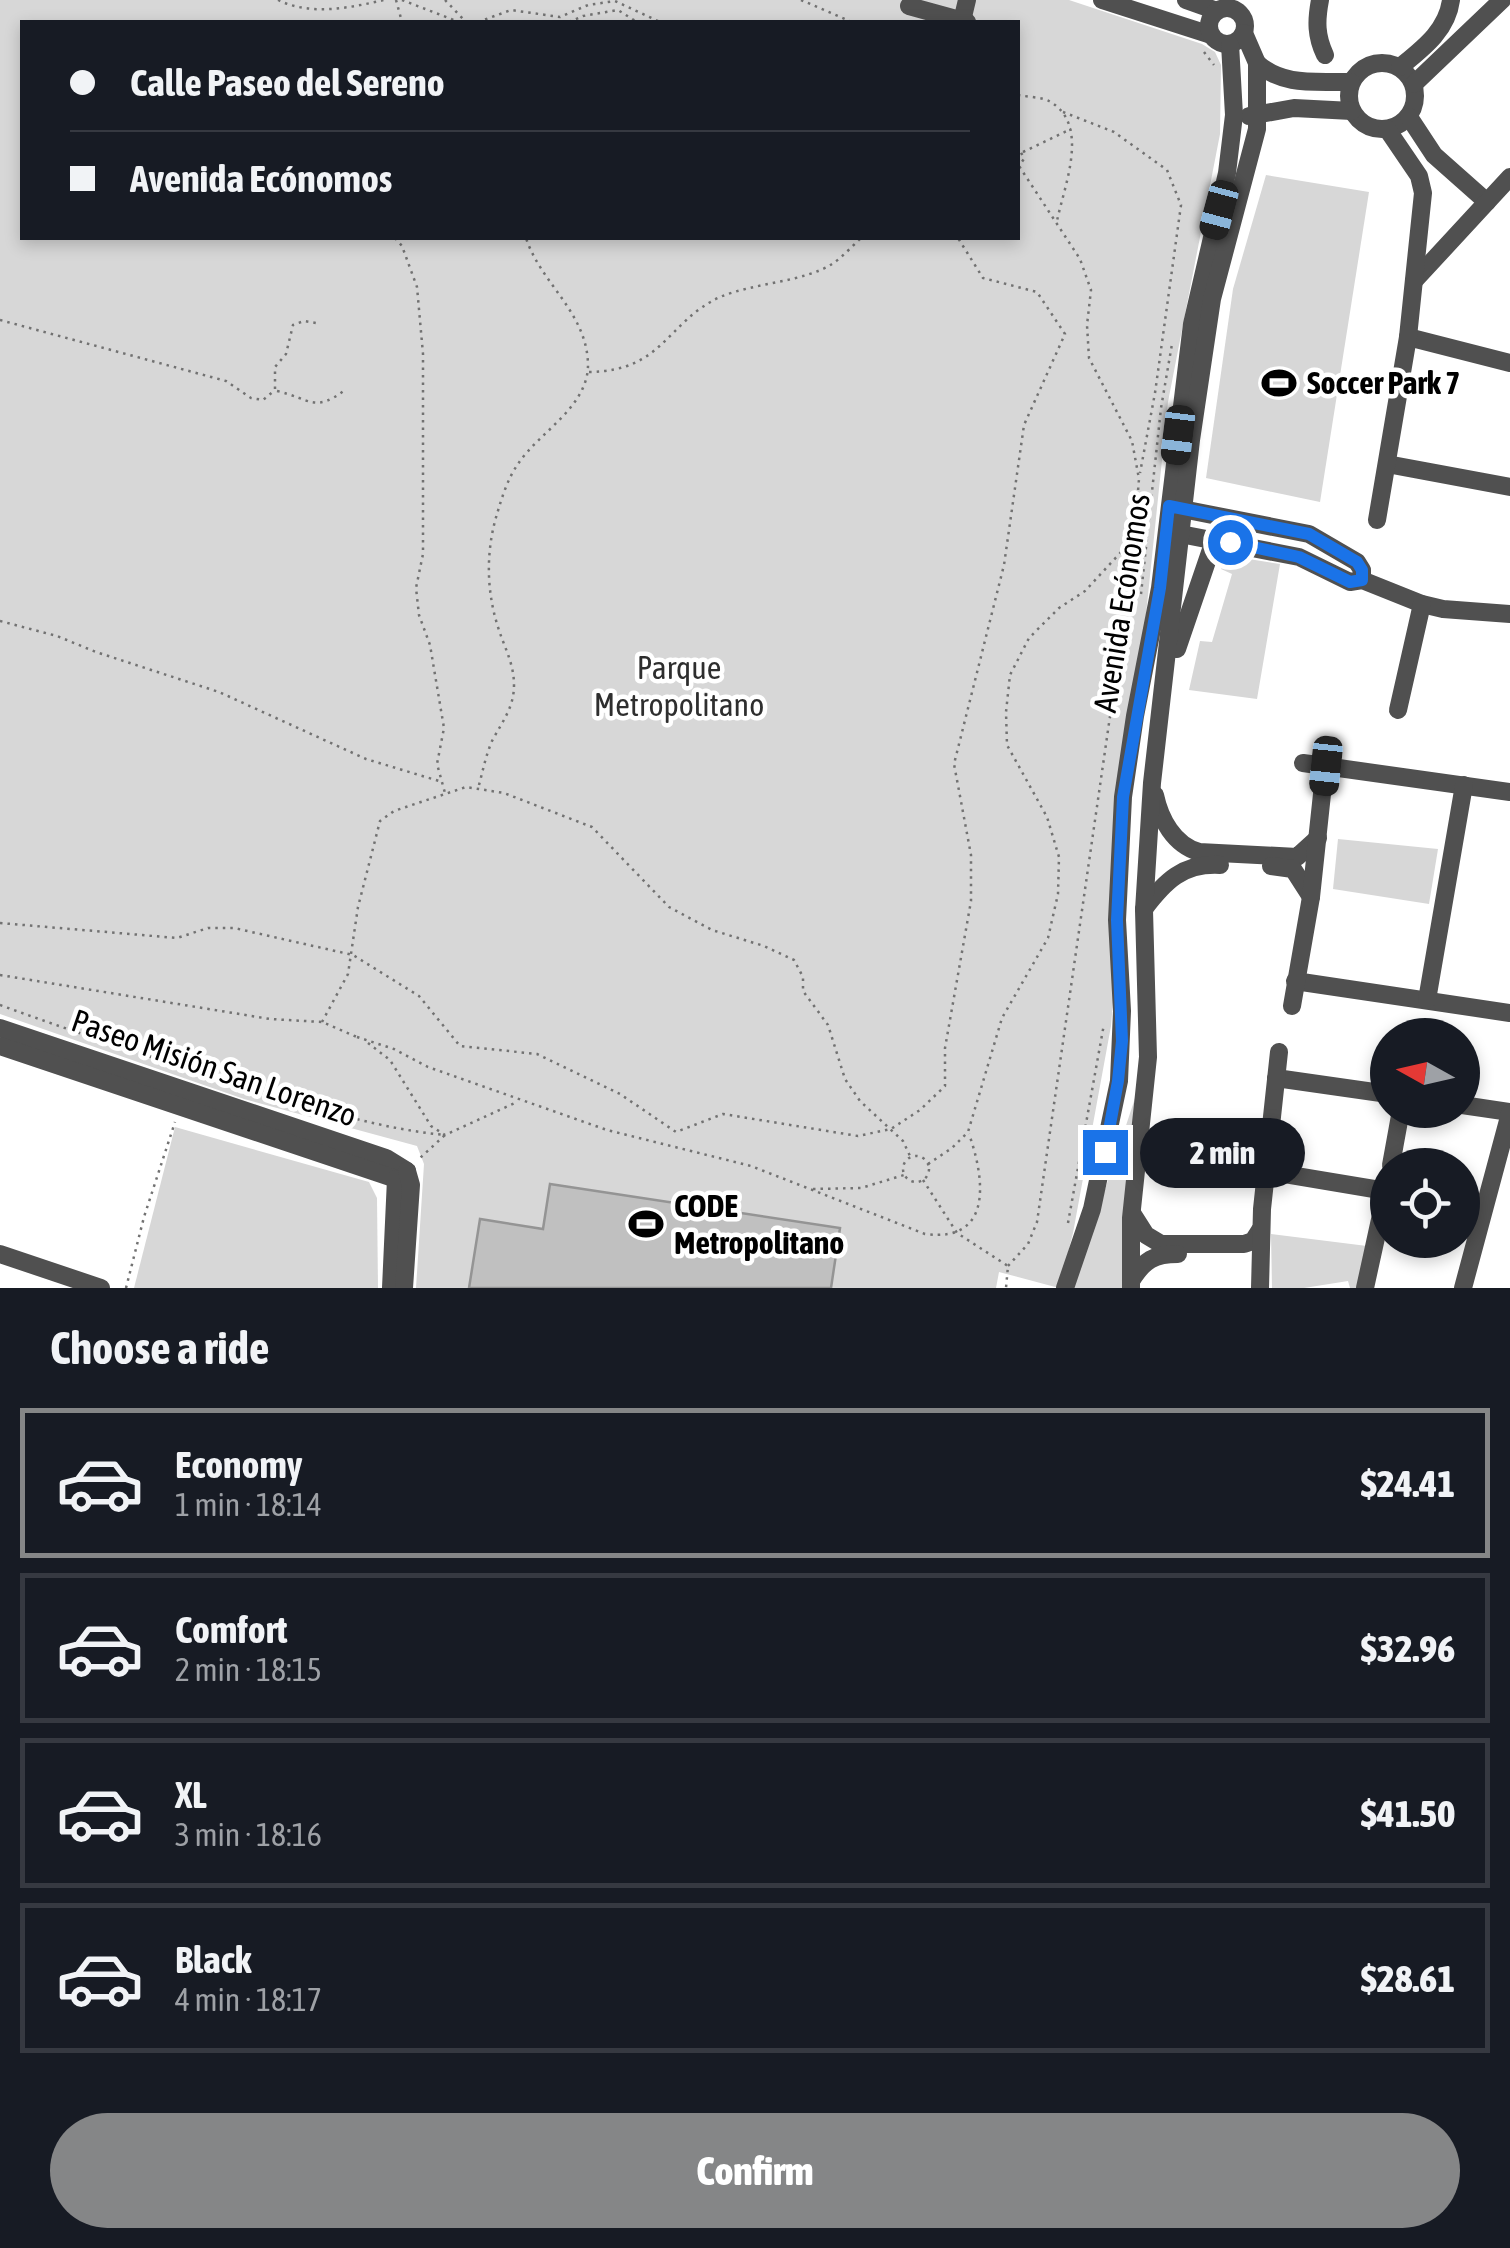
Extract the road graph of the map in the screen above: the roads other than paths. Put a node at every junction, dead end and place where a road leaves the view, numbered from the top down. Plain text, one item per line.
1 (1102, 0) edge
2 (1186, 0) edge
3 (1320, 0) edge
4 (1451, 0) edge
5 (1502, 0) edge
6 (1132, 5) edge
7 (909, 6) dead end
8 (1225, 6) edge
9 (957, 20) edge
10 (1442, 26) junction
11 (1211, 35) junction
12 (1237, 38) junction
13 (1458, 43) junction
14 (1326, 56) dead end
15 (1257, 62) junction
16 (1400, 67) junction
17 (1352, 82) junction
18 (1414, 84) junction
19 (1352, 111) junction
20 (1234, 115) junction
21 (1408, 116) junction
22 (1256, 117) junction
23 (1387, 129) junction
24 (1510, 177) edge
25 (1487, 202) junction
26 (1414, 282) junction
27 (1200, 326) junction
28 (1408, 337) junction
29 (1510, 363) edge
30 (1388, 464) junction
31 (1510, 488) edge
32 (1176, 508) junction
33 (1222, 516) junction
34 (1377, 520) dead end
35 (1174, 533) junction
36 (1214, 540) junction
37 (1362, 580) junction
38 (1422, 604) junction
39 (1510, 614) edge
40 (1166, 683) junction
41 (1138, 700) junction
42 (1162, 704) junction
43 (1398, 710) dead end
44 (1303, 762) dead end
45 (1326, 766) junction
46 (1152, 784) junction
47 (1464, 786) junction
48 (1510, 792) edge
49 (1319, 838) junction
50 (1312, 898) junction
51 (1144, 910) junction
52 (1295, 981) junction
53 (1427, 1000) junction
54 (1292, 1006) dead end
55 (1510, 1013) edge
56 (1122, 1024) junction
57 (1148, 1024) junction
58 (0, 1028) edge
59 (0, 1046) edge
60 (1279, 1052) dead end
61 (1276, 1078) junction
62 (1370, 1091) edge
63 (1480, 1108) edge
64 (1510, 1112) edge
65 (1266, 1171) junction
66 (402, 1175) junction
67 (1370, 1185) edge
68 (1132, 1212) junction
69 (1260, 1230) junction
70 (0, 1254) edge
71 (1371, 1258) edge
72 (1259, 1268) junction
73 (1131, 1284) edge
74 (101, 1288) edge
75 (391, 1288) edge
76 (404, 1288) edge
77 (1065, 1288) edge
78 (1260, 1288) edge
79 (1364, 1288) edge
80 (1463, 1288) edge

1 - 6 street
2 - 8 street
3 - 14 street
4 - 10 street
5 - 13 street
6 - 11 street
7 - 9 street
8 - 11 street
8 - 12 street
10 - 13 street
10 - 16 street
11 - 12 street
12 - 15 street, Avenida Ecónomos
12 - 20 street, Avenida Ecónomos
13 - 18 street
15 - 17 street
15 - 22 street, Avenida Ecónomos
16 - 17 street
16 - 18 street
17 - 19 street
18 - 21 street
19 - 22 street
19 - 23 street
20 - 22 street
20 - 27 street, Avenida Ecónomos
21 - 23 street
21 - 25 street
22 - 27 street, Avenida Ecónomos
23 - 26 street
24 - 25 street
25 - 26 street
26 - 28 street
27 - 32 street, Avenida Ecónomos
28 - 29 street
28 - 30 street
30 - 31 street
30 - 34 street
32 - 33 street
32 - 35 street, Avenida Ecónomos
33 - 36 street
33 - 37 street
35 - 36 street
35 - 40 street, Avenida Ecónomos
35 - 41 street, Avenida Ecónomos
36 - 37 street
36 - 40 street
37 - 38 street
38 - 39 street
38 - 43 street
40 - 42 street, Avenida Ecónomos
41 - 42 street
41 - 56 street, Avenida Ecónomos
42 - 46 street, Avenida Ecónomos
44 - 45 street
45 - 47 street
45 - 49 street
46 - 49 street
46 - 51 street, Avenida Ecónomos
47 - 48 street
47 - 53 street
49 - 50 street
50 - 51 street
50 - 52 street
51 - 57 street, Avenida Ecónomos
52 - 53 street
52 - 54 street
53 - 55 street
56 - 57 street
56 - 77 street, Avenida Ecónomos
57 - 68 street, Avenida Ecónomos
58 - 66 street, Paseo Misión San Lorenzo
59 - 66 street, Paseo Misión San Lorenzo
60 - 61 street
61 - 62 street
61 - 65 street
63 - 64 street
64 - 80 street
65 - 67 street
65 - 69 street
66 - 75 street
66 - 76 street
68 - 69 street
68 - 73 street, Avenida Ecónomos
69 - 72 street
70 - 74 street
71 - 79 street
72 - 73 street
72 - 78 street

